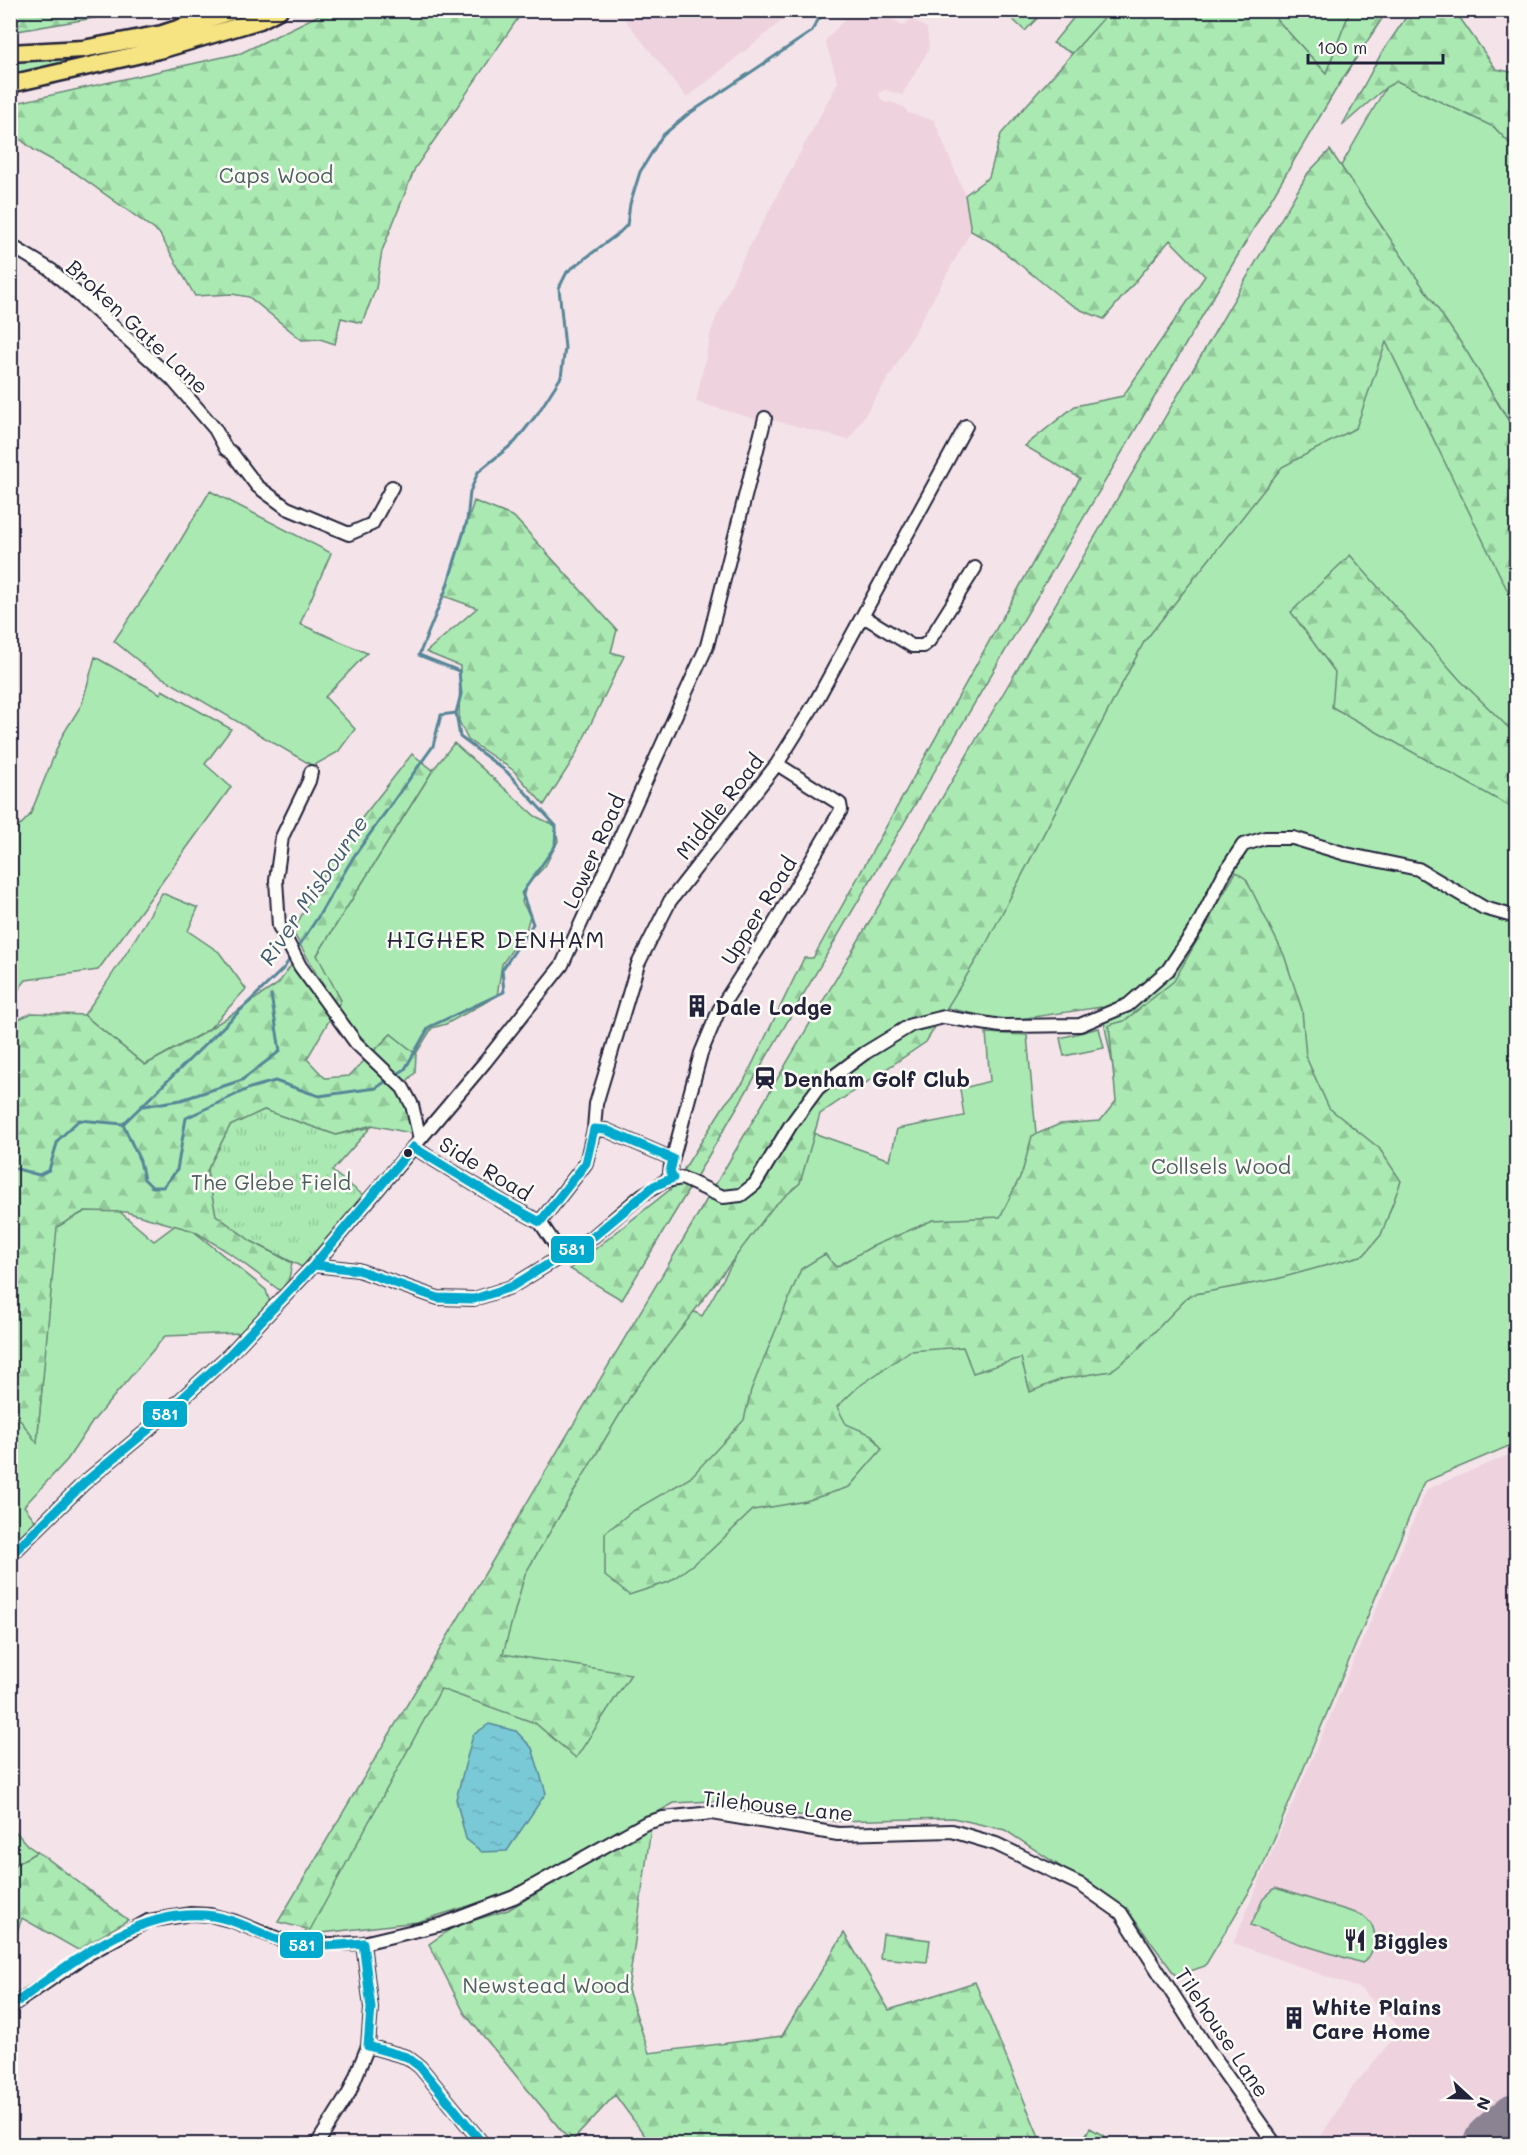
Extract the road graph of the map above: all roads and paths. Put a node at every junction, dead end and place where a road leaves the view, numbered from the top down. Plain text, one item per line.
1 (235, 10) edge
2 (279, 10) edge
3 (10, 53) edge
4 (10, 84) edge
5 (10, 244) edge
6 (765, 418) dead end
7 (966, 426) dead end
8 (392, 487) dead end
9 (975, 568) dead end
10 (863, 616) junction
11 (777, 764) junction
12 (311, 772) dead end
13 (1516, 917) edge
14 (594, 1129) junction
15 (417, 1143) junction
16 (673, 1159) junction
17 (673, 1178) junction
18 (540, 1222) junction
19 (562, 1255) junction
20 (314, 1265) junction
21 (10, 1556) edge
22 (363, 1943) junction
23 (10, 2007) edge
24 (368, 2046) junction
25 (317, 2145) edge
26 (483, 2145) edge
27 (1275, 2145) edge

1 - 3 highway
2 - 4 highway
5 - 8 street, Broken Gate Lane
6 - 15 street, Lower Road
7 - 10 street, Middle Road
9 - 10 street
10 - 11 street, Middle Road
11 - 14 street, Middle Road
11 - 16 street, Upper Road
12 - 15 street
13 - 17 street
14 - 16 street
14 - 18 street, Middle Road
15 - 18 street, Side Road
15 - 20 street, Lower Road
16 - 17 street, Upper Road
17 - 19 street
18 - 19 street
19 - 20 street
20 - 21 street, Lower Road
22 - 23 street, Tilehouse Lane
22 - 24 street
22 - 27 street, Tilehouse Lane
24 - 25 street
24 - 26 street

